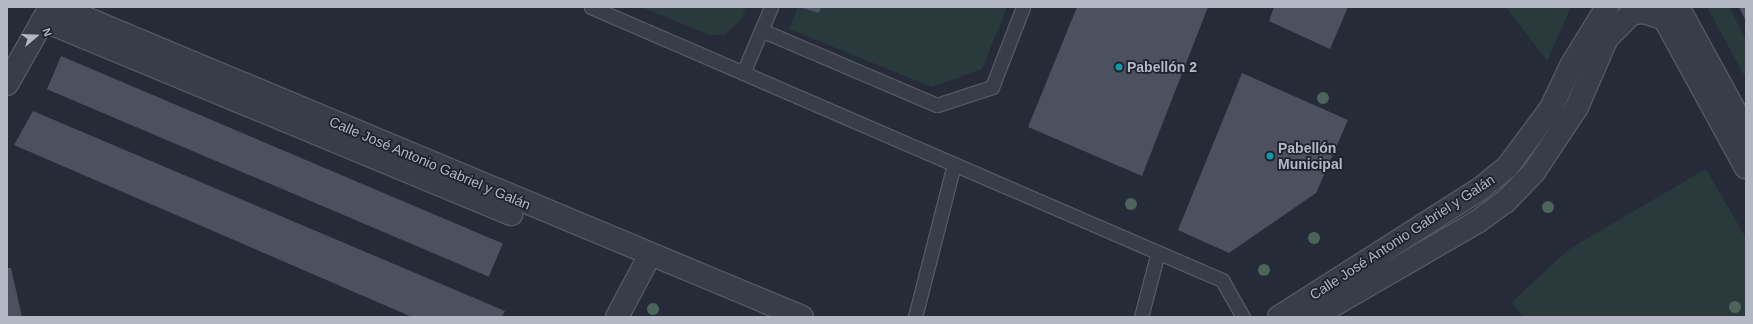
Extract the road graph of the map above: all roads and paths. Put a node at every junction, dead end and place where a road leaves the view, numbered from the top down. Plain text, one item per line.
1 (590, 7) edge
2 (771, 7) edge
3 (1023, 7) edge
4 (1607, 7) edge
5 (1626, 7) edge
6 (51, 11) edge
7 (1666, 11) edge
8 (761, 30) junction
9 (1607, 38) junction
10 (743, 73) junction
11 (7, 84) edge
12 (1746, 131) edge
13 (954, 164) junction
14 (1746, 168) edge
15 (1158, 252) junction
16 (646, 262) junction
17 (617, 317) edge
18 (768, 317) edge
19 (802, 317) edge
20 (915, 317) edge
21 (1141, 317) edge
22 (1243, 317) edge
23 (1278, 317) edge
24 (1313, 317) edge

1 - 10 lane
2 - 8 lane
3 - 8 lane
4 - 23 street, Calle José Antonio Gabriel y Galán
5 - 9 street
6 - 11 street
6 - 16 street, Calle José Antonio Gabriel y Galán
7 - 9 street, Calle José Antonio Gabriel y Galán
7 - 12 street
7 - 14 street
8 - 10 lane
9 - 24 street, Calle José Antonio Gabriel y Galán
10 - 13 lane
13 - 15 lane
13 - 20 lane
15 - 21 lane
15 - 22 lane
16 - 17 street
16 - 18 street, Calle José Antonio Gabriel y Galán
16 - 19 street, Calle José Antonio Gabriel y Galán

